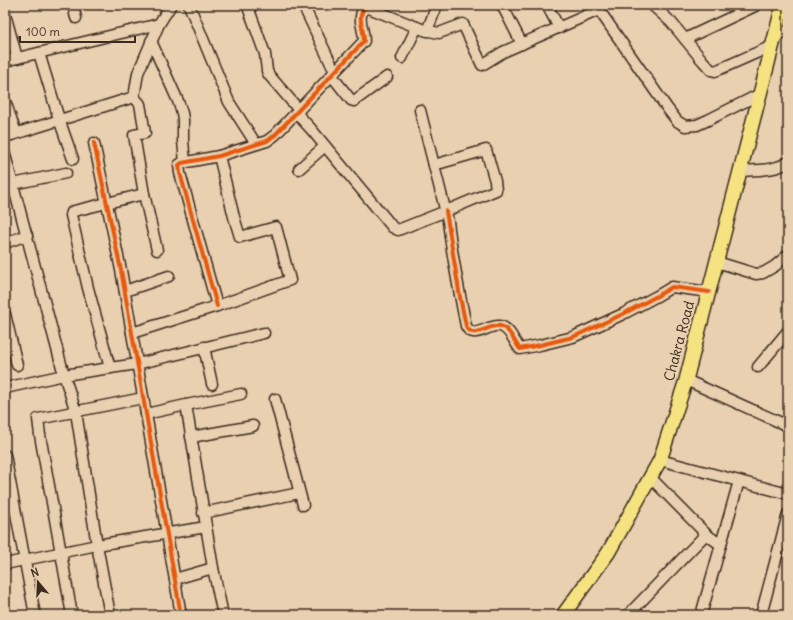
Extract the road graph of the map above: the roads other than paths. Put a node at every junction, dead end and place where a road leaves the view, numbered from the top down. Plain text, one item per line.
1 (73, 5) edge
2 (171, 5) edge
3 (189, 5) edge
4 (251, 5) edge
5 (303, 5) edge
6 (437, 5) edge
7 (502, 5) edge
8 (547, 5) edge
9 (652, 5) edge
10 (757, 5) edge
11 (783, 5) edge
12 (364, 6) edge
13 (598, 8) edge
14 (5, 14) edge
15 (76, 18) dead end
16 (159, 24) junction
17 (417, 27) junction
18 (7, 28) edge
19 (559, 28) junction
20 (428, 31) junction
21 (788, 31) edge
22 (685, 39) junction
23 (151, 41) junction
24 (773, 41) junction
25 (522, 44) junction
26 (39, 53) junction
27 (17, 58) junction
28 (402, 58) dead end
29 (5, 61) edge
30 (333, 74) junction
31 (387, 77) dead end
32 (760, 94) junction
33 (134, 97) junction
34 (5, 100) edge
35 (420, 110) dead end
36 (299, 114) junction
37 (59, 119) junction
38 (16, 133) junction
39 (5, 136) edge
40 (94, 143) dead end
41 (256, 144) junction
42 (325, 146) junction
43 (5, 155) edge
44 (219, 156) junction
45 (73, 159) dead end
46 (185, 162) junction
47 (788, 162) edge
48 (434, 165) junction
49 (300, 169) dead end
50 (740, 171) junction
51 (66, 173) dead end
52 (13, 184) junction
53 (144, 194) junction
54 (106, 203) junction
55 (446, 211) junction
56 (27, 236) junction
57 (5, 243) edge
58 (157, 250) dead end
59 (788, 255) edge
60 (717, 262) junction
61 (169, 276) dead end
62 (125, 291) junction
63 (709, 292) junction
64 (217, 306) junction
65 (5, 314) edge
66 (788, 331) edge
67 (132, 333) junction
68 (264, 333) dead end
69 (204, 347) junction
70 (137, 364) junction
71 (17, 365) dead end
72 (110, 368) junction
73 (758, 368) dead end
74 (64, 375) junction
75 (686, 380) junction
76 (212, 384) dead end
77 (5, 388) edge
78 (241, 394) dead end
79 (143, 398) junction
80 (275, 399) dead end
81 (186, 405) junction
82 (76, 412) junction
83 (146, 414) junction
84 (253, 426) dead end
85 (788, 426) edge
86 (191, 437) junction
87 (5, 455) edge
88 (660, 460) junction
89 (650, 477) junction
90 (739, 481) junction
91 (299, 493) junction
92 (788, 494) edge
93 (303, 504) dead end
94 (203, 513) junction
95 (788, 514) edge
96 (206, 527) junction
97 (168, 534) junction
98 (706, 534) junction
99 (97, 545) junction
100 (721, 545) junction
101 (60, 552) junction
102 (24, 560) junction
103 (5, 564) edge
104 (213, 568) junction
105 (175, 579) junction
106 (35, 615) edge
107 (72, 615) edge
108 (110, 615) edge
109 (181, 615) edge
110 (222, 615) edge
111 (563, 615) edge
112 (628, 615) edge
113 (701, 615) edge
114 (761, 615) edge

1 - 15 street
2 - 16 street
3 - 41 street
4 - 36 street
5 - 30 street
6 - 20 street
7 - 25 street
8 - 19 street
9 - 22 street
10 - 22 street
11 - 24 main road, Chakra Road
12 - 17 street
12 - 30 street
13 - 19 street
13 - 32 street
14 - 18 street
16 - 23 street
16 - 26 street
17 - 20 street
17 - 28 street
18 - 27 street
19 - 25 street
20 - 25 street
21 - 24 street
22 - 24 street
23 - 33 street
23 - 46 street
24 - 32 main road, Chakra Road
26 - 27 street
26 - 37 street
27 - 29 street
30 - 31 street
30 - 36 street
32 - 50 main road, Chakra Road
33 - 37 street
33 - 53 street
34 - 38 street
35 - 48 street
36 - 41 street
36 - 42 street
37 - 38 street
37 - 45 street
38 - 39 street
40 - 54 street
41 - 44 street
42 - 49 street
42 - 55 street
43 - 52 street
44 - 46 street
44 - 64 street
46 - 64 street
47 - 50 street
48 - 55 street
48 - 55 street
50 - 60 main road, Chakra Road
51 - 52 street
52 - 56 street
53 - 54 street
53 - 58 street
54 - 62 street
54 - 72 street
55 - 63 street
56 - 57 street
56 - 74 street
59 - 60 street
60 - 63 main road, Chakra Road
61 - 62 street
62 - 67 street
63 - 75 main road, Chakra Road
64 - 67 street
65 - 71 street
66 - 73 street
67 - 70 street
68 - 69 street
69 - 70 street
69 - 76 street
70 - 72 street
70 - 79 street
72 - 74 street
74 - 77 street
74 - 82 street
75 - 85 street
75 - 88 main road, Chakra Road
78 - 81 street
79 - 82 street
79 - 83 street
80 - 91 street
81 - 83 street
81 - 86 street
82 - 99 street
82 - 101 street
83 - 97 street
84 - 86 street
86 - 94 street
87 - 102 street
88 - 89 main road, Chakra Road
88 - 90 street
89 - 98 street
89 - 111 main road, Chakra Road
90 - 92 street
90 - 100 street
91 - 93 street
91 - 94 street
94 - 96 street
95 - 114 street
96 - 97 street
96 - 104 street
97 - 99 street
97 - 105 street
98 - 100 street
98 - 112 street
99 - 101 street
99 - 108 street
100 - 113 street
101 - 102 street
101 - 107 street
102 - 103 street
102 - 106 street
104 - 105 street
104 - 110 street
105 - 109 street

